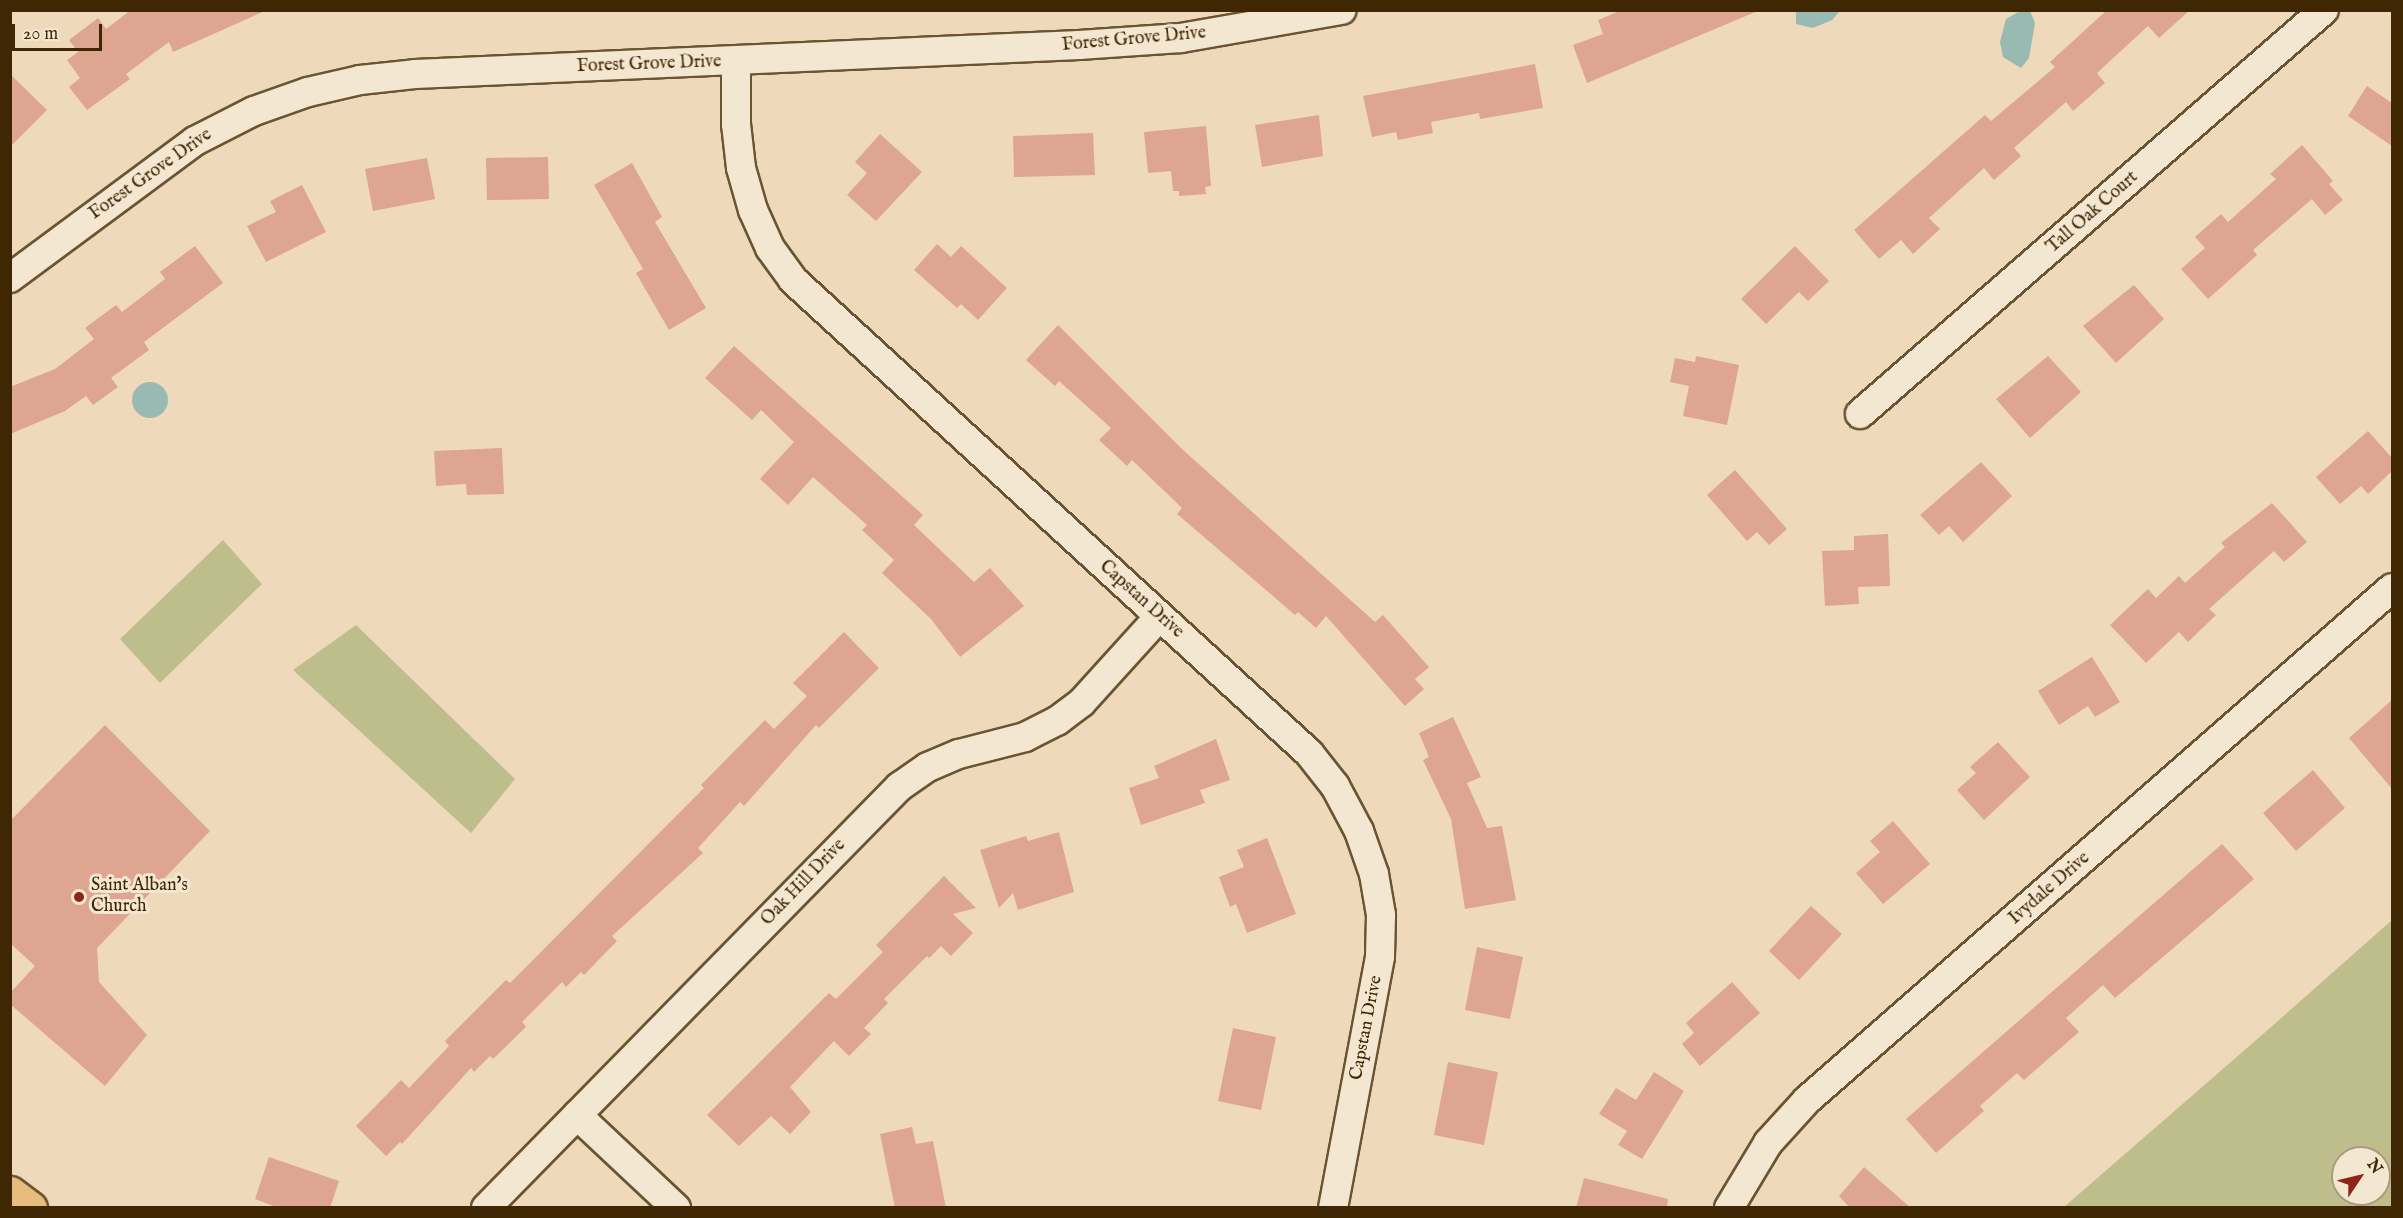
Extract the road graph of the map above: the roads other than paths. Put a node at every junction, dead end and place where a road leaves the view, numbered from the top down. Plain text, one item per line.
1 (1342, 10) edge
2 (2324, 10) edge
3 (736, 62) junction
4 (10, 278) edge
5 (1860, 414) dead end
6 (2392, 588) edge
7 (1159, 617) junction
8 (577, 1114) junction
9 (10, 1193) edge
10 (30, 1208) edge
11 (486, 1208) edge
12 (676, 1208) edge
13 (1333, 1208) edge
14 (1729, 1208) edge

1 - 3 street, Forest Grove Drive
2 - 5 street, Tall Oak Court
3 - 4 street, Forest Grove Drive
3 - 7 street, Capstan Drive
6 - 14 street, Ivydale Drive
7 - 8 street, Oak Hill Drive
7 - 13 street, Capstan Drive
8 - 11 street, Oak Hill Drive
8 - 12 street
9 - 10 main road

